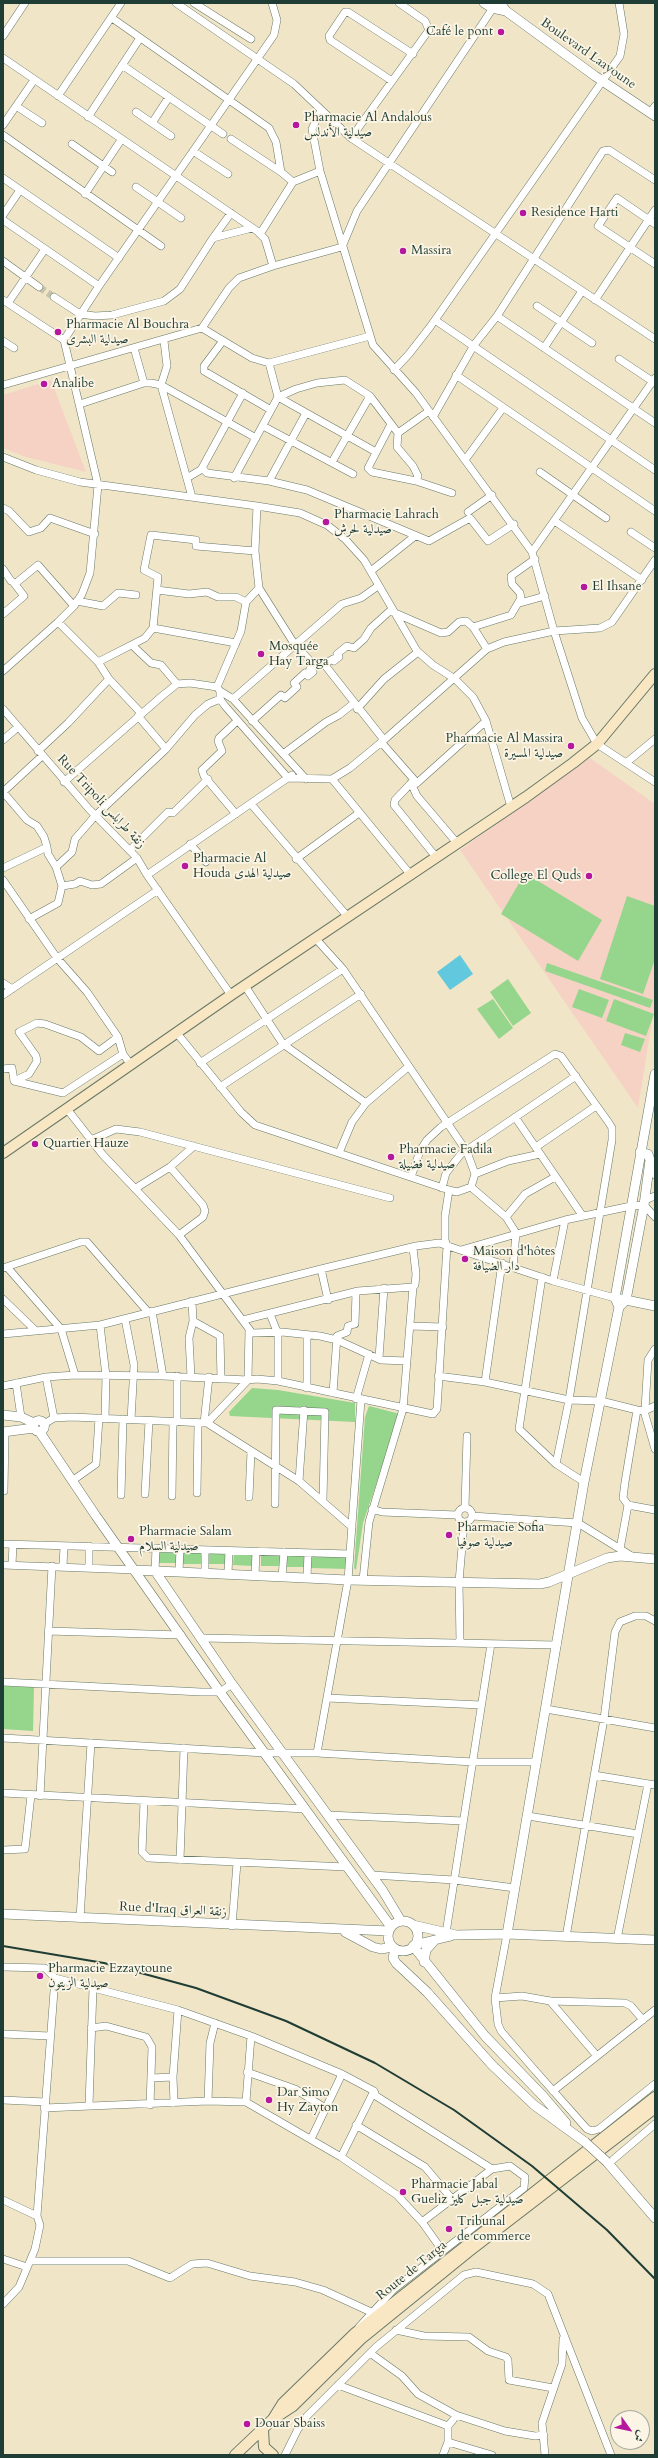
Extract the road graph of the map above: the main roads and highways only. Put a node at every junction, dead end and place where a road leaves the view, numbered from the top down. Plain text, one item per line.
1 (654, 678) edge
2 (3, 1153) edge
3 (655, 2097) edge
4 (655, 2108) edge
5 (273, 2419) junction
6 (263, 2430) junction
7 (235, 2455) edge
8 (273, 2455) edge

1 - 2 main road
3 - 5 main road, Route de Targa
4 - 5 main road, Route de Targa
5 - 6 main road, Route de Targa
6 - 7 main road, Route de Targa
6 - 8 main road

